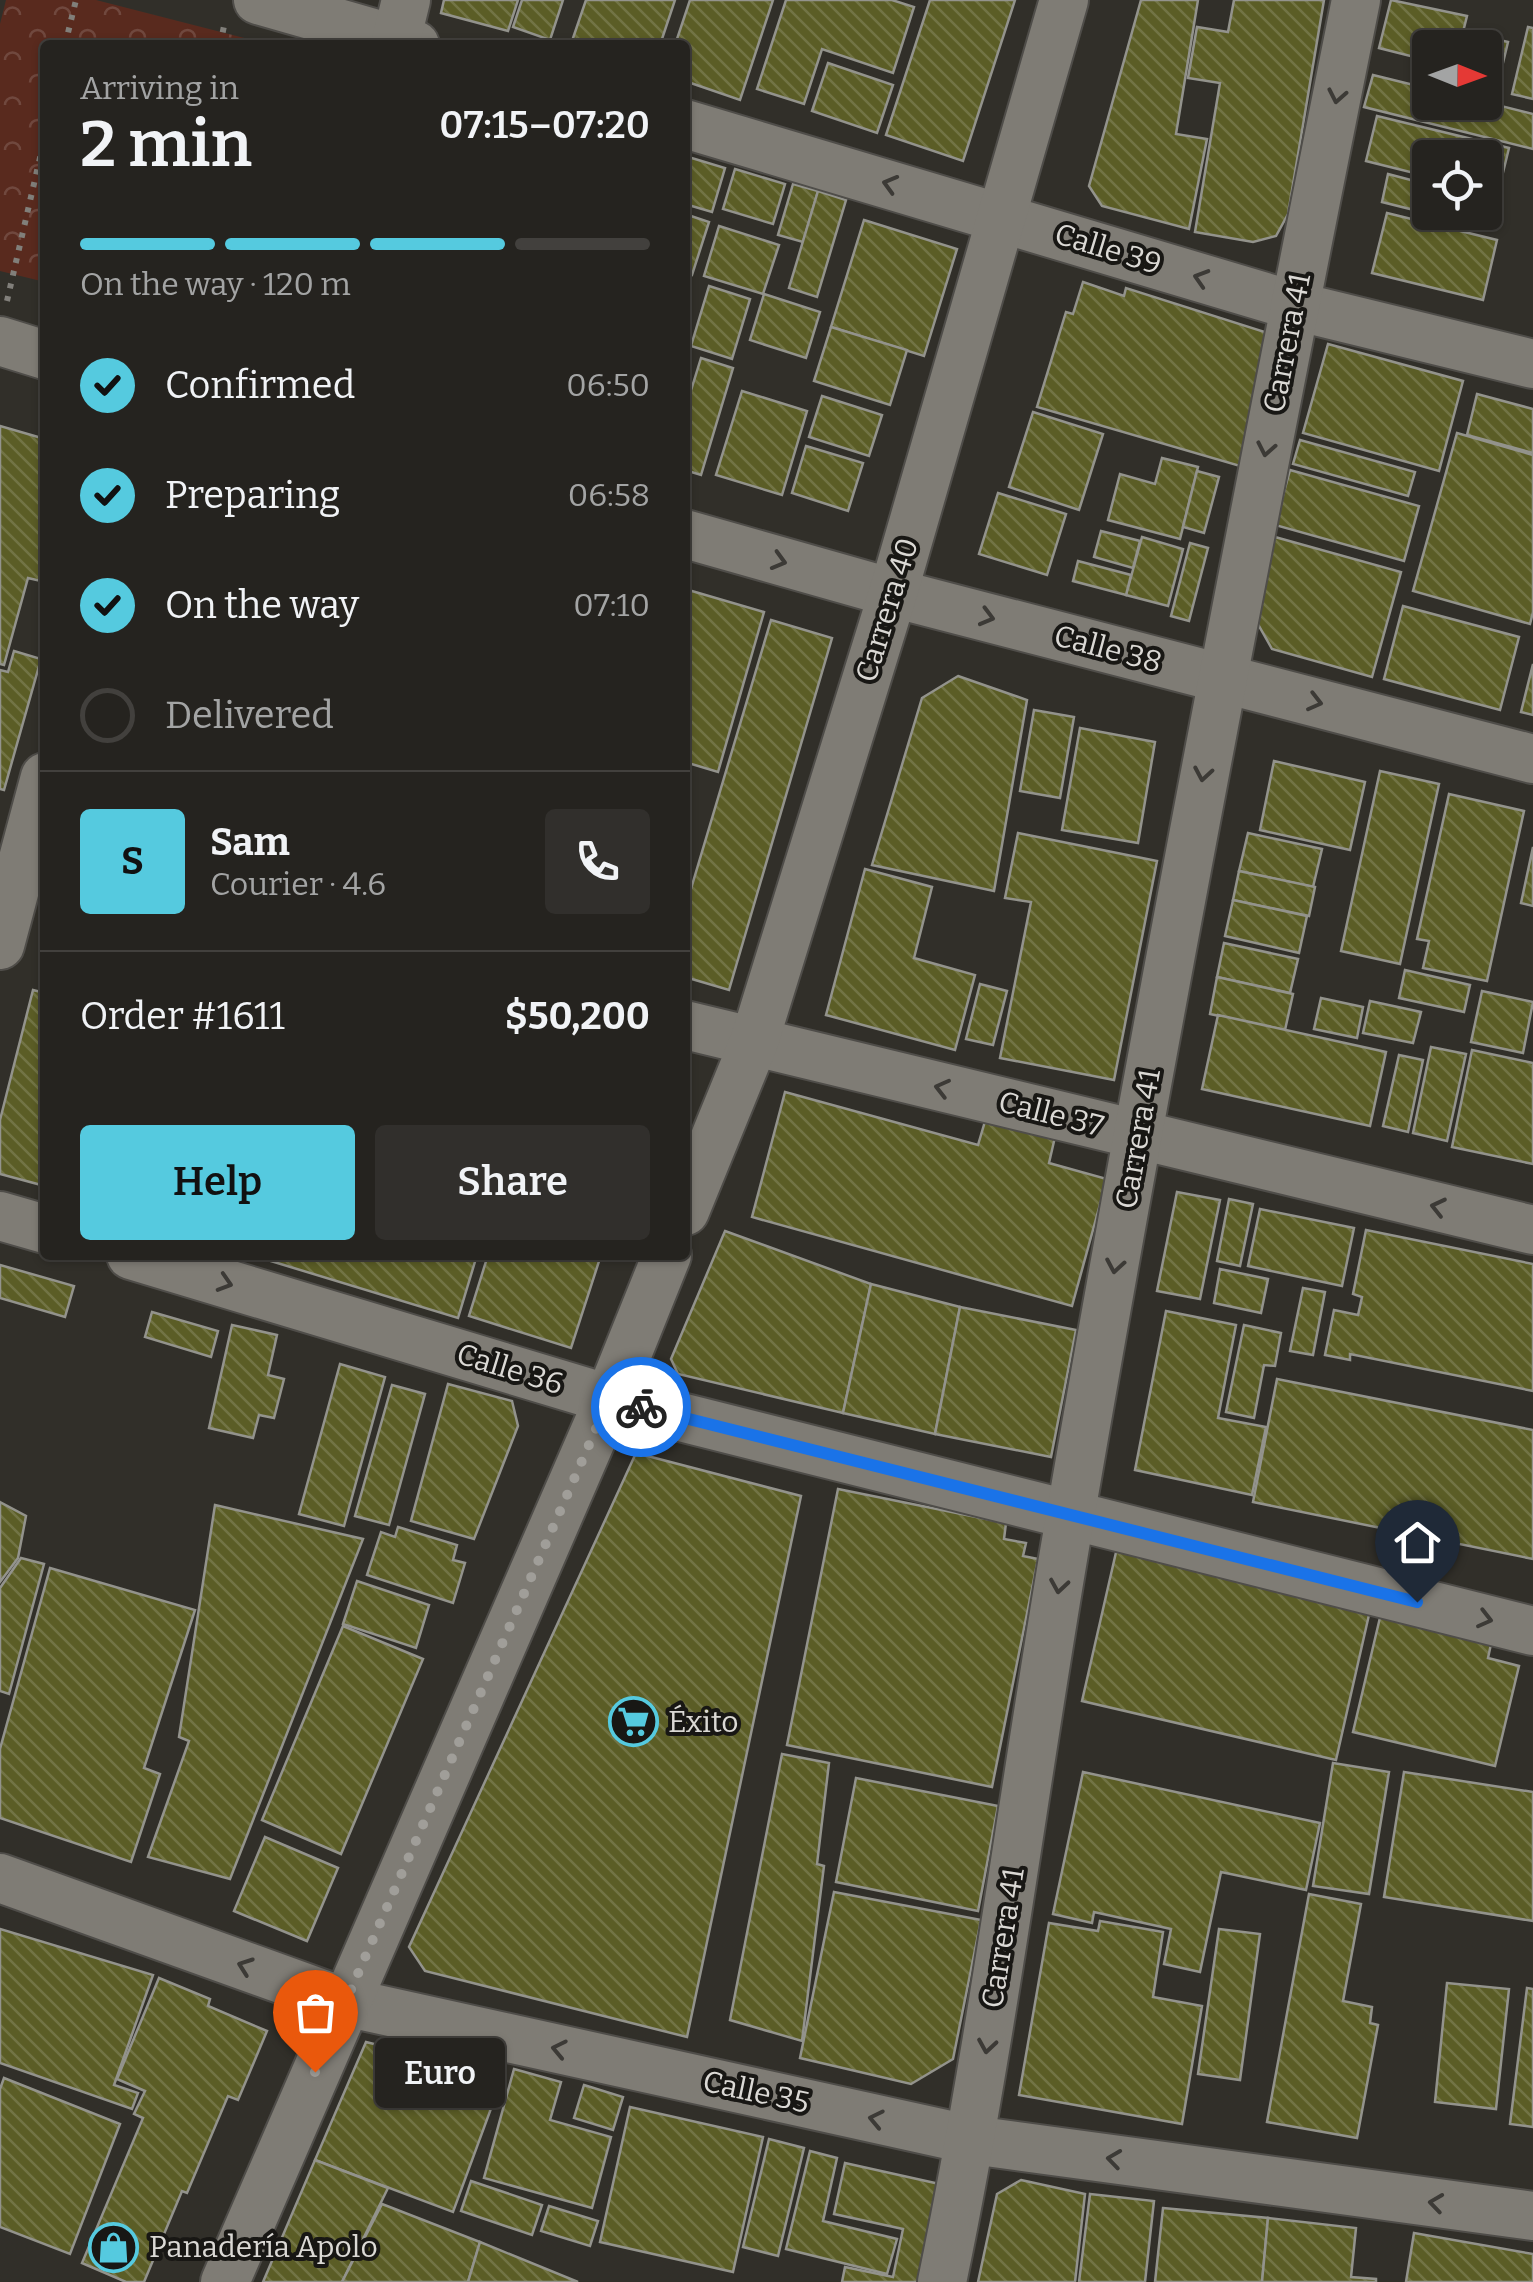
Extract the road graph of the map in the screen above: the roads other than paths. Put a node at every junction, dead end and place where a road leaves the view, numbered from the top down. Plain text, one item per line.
1 (258, 0) edge
2 (1064, 0) edge
3 (1356, 0) edge
4 (403, 32) edge
5 (690, 125) edge
6 (1000, 217) junction
7 (1294, 306) junction
8 (2, 326) edge
9 (40, 352) edge
10 (1533, 364) edge
11 (690, 535) edge
12 (893, 592) junction
13 (1220, 678) junction
14 (1533, 759) edge
15 (40, 797) edge
16 (23, 864) edge
17 (0, 945) edge
18 (690, 1026) edge
19 (754, 1042) junction
20 (1138, 1136) junction
21 (690, 1200) edge
22 (0, 1216) edge
23 (40, 1228) edge
24 (1533, 1230) edge
25 (148, 1260) edge
26 (665, 1260) edge
27 (609, 1399) junction
28 (1070, 1516) junction
29 (1533, 1631) edge
30 (0, 1878) edge
31 (345, 2002) junction
32 (972, 2140) junction
33 (1533, 2216) edge
34 (225, 2282) edge
35 (942, 2282) edge

1 - 4 street
2 - 6 street, Carrera 40
3 -> 7 street, Carrera 41
6 -> 5 street, Calle 39
7 -> 6 street, Calle 39
6 - 12 street, Carrera 40
7 - 10 street, Calle 39
7 -> 13 street, Carrera 41
8 - 9 street
11 -> 12 street, Calle 38
12 -> 13 street, Calle 38
12 - 19 street, Carrera 40
13 -> 14 street, Calle 38
13 -> 20 street, Carrera 41
15 - 16 street
16 - 17 street
18 - 19 street, Calle 37
20 -> 19 street, Calle 37
19 - 21 street, Carrera 40
24 -> 20 street, Calle 37
20 -> 28 street, Carrera 41
22 - 23 street
25 -> 27 street, Calle 36
26 - 27 street
27 - 28 street, Calle 36
27 - 31 street
28 -> 29 street, Calle 36
28 -> 32 street, Carrera 41
31 -> 30 street, Calle 35
32 -> 31 street, Calle 35
31 - 34 street
33 -> 32 street, Calle 35
32 - 35 street, Carrera 41

